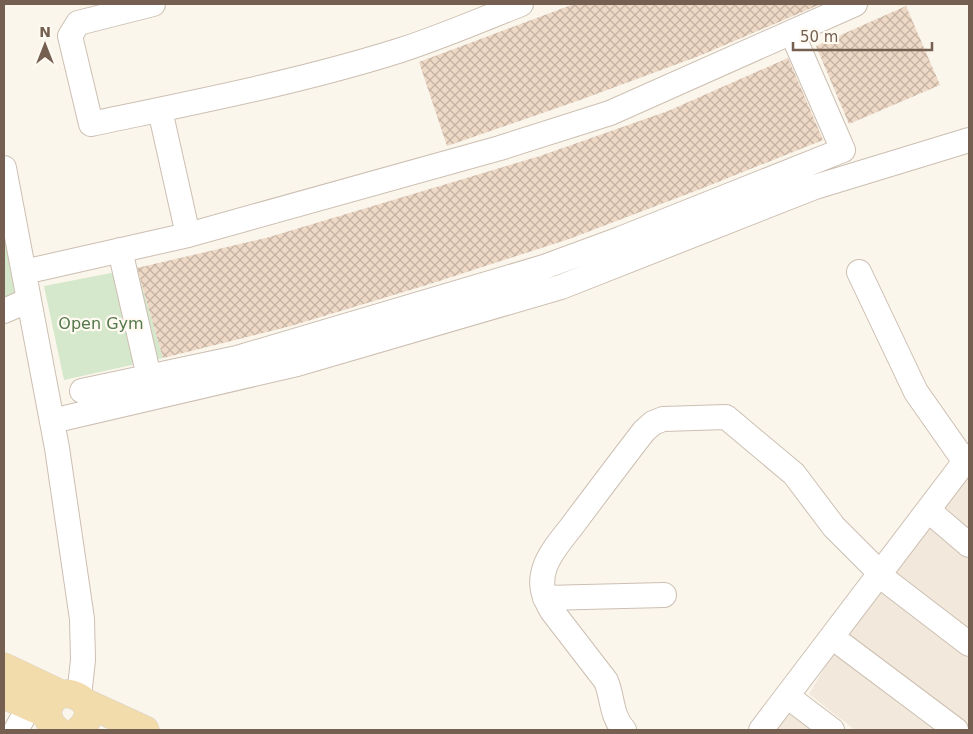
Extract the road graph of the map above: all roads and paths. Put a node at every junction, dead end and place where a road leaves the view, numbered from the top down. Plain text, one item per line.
1 (153, 4) edge
2 (521, 4) edge
3 (847, 6) edge
4 (792, 33) junction
5 (160, 110) junction
6 (969, 140) edge
7 (4, 168) edge
8 (188, 235) junction
9 (120, 250) junction
10 (24, 272) junction
11 (860, 272) dead end
12 (29, 300) junction
13 (4, 311) edge
14 (149, 376) junction
15 (82, 391) dead end
16 (52, 421) junction
17 (968, 458) edge
18 (928, 510) junction
19 (969, 545) edge
20 (879, 575) junction
21 (664, 596) dead end
22 (545, 598) junction
23 (832, 637) junction
24 (969, 644) edge
25 (4, 667) edge
26 (4, 695) edge
27 (787, 696) junction
28 (69, 714) edge
29 (16, 730) edge
30 (145, 730) edge
31 (624, 730) edge
32 (761, 730) edge
33 (832, 730) edge
34 (956, 730) edge

1 - 5 street
2 - 5 street
3 - 4 street
4 - 8 street
4 - 14 street
5 - 8 street
6 - 16 street
7 - 10 street
8 - 9 street
9 - 10 street
9 - 14 street
10 - 12 street
11 - 17 street
12 - 13 street
12 - 16 street
14 - 15 street
16 - 28 street
17 - 18 street
18 - 19 street
18 - 20 street
20 - 22 street
20 - 23 street
20 - 24 street
21 - 22 street
22 - 31 street
23 - 27 street
23 - 34 street
25 - 28 main road
26 - 28 main road
27 - 32 street
27 - 33 street
28 - 29 street
28 - 30 main road

